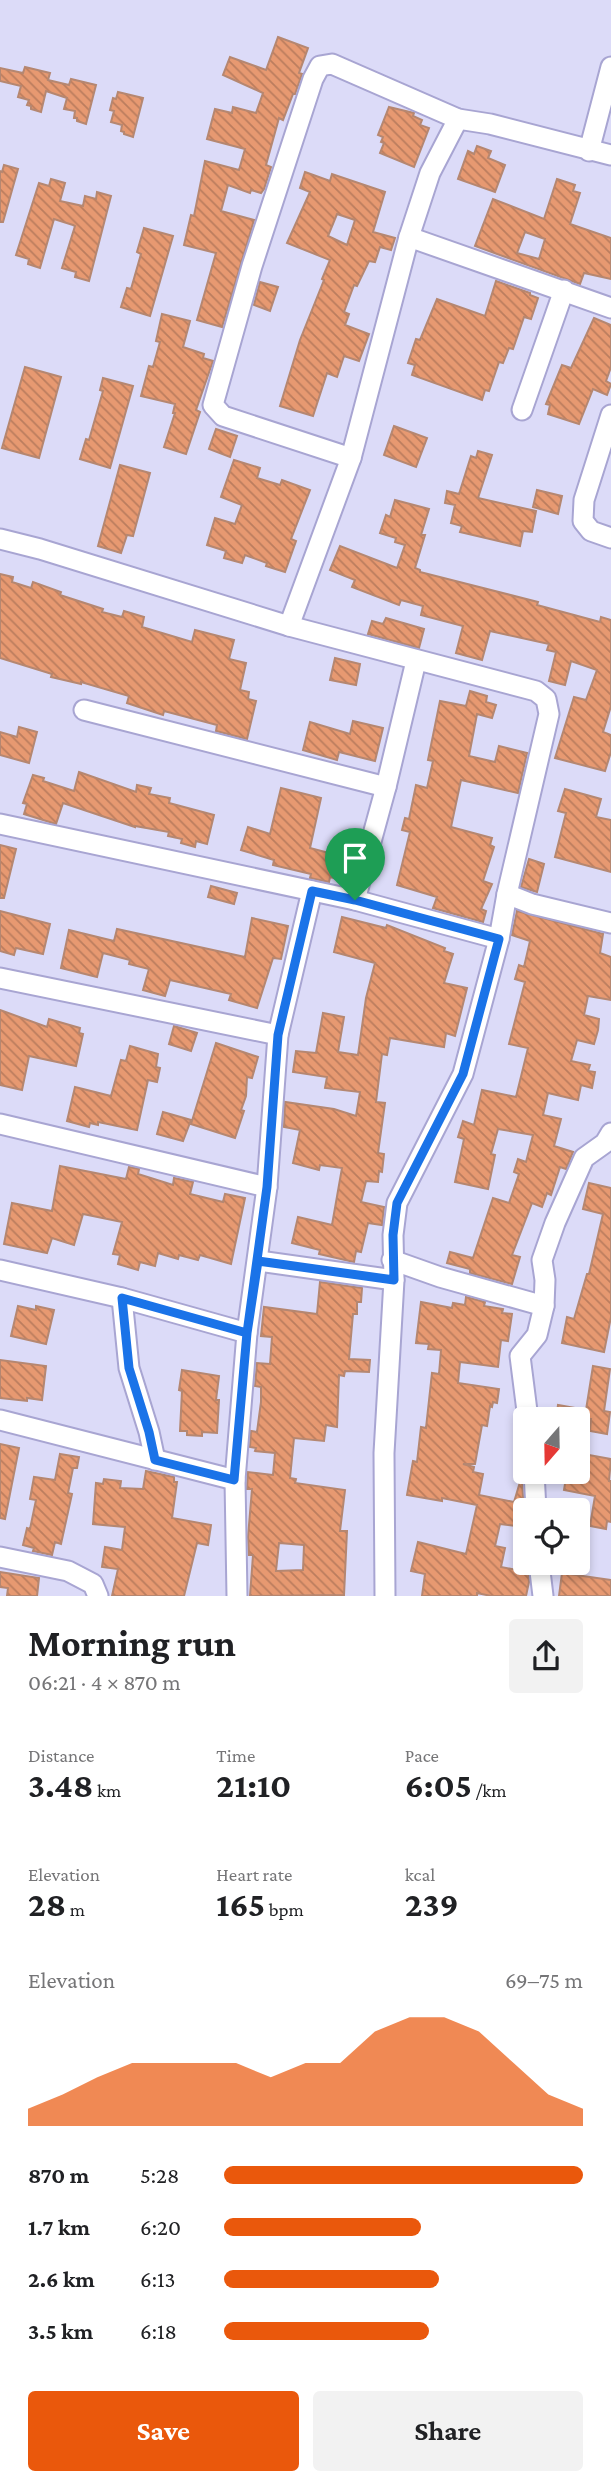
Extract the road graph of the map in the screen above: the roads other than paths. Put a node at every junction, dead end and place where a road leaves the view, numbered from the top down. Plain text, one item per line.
1 (611, 67) edge
2 (458, 119) junction
3 (589, 151) junction
4 (611, 155) edge
5 (409, 237) junction
6 (564, 290) junction
7 (611, 308) edge
8 (522, 410) dead end
9 (611, 415) edge
10 (351, 457) junction
11 (611, 538) edge
12 (0, 539) edge
13 (289, 626) junction
14 (416, 661) junction
15 (84, 710) dead end
16 (386, 787) junction
17 (0, 824) edge
18 (312, 891) junction
19 (508, 894) junction
20 (355, 900) junction
21 (611, 923) edge
22 (499, 939) junction
23 (0, 978) edge
24 (278, 1035) junction
25 (0, 1124) edge
26 (611, 1133) edge
27 (267, 1187) junction
28 (392, 1260) junction
29 (258, 1261) junction
30 (0, 1270) edge
31 (394, 1280) junction
32 (122, 1298) junction
33 (544, 1306) junction
34 (247, 1333) junction
35 (526, 1407) edge
36 (0, 1420) edge
37 (155, 1460) junction
38 (234, 1480) junction
39 (0, 1557) edge
40 (540, 1575) edge
41 (98, 1596) edge
42 (237, 1596) edge
43 (385, 1596) edge
44 (543, 1596) edge

1 - 3 street
2 - 3 street
2 - 5 street
2 - 10 street
3 - 4 street
5 - 6 street
5 - 10 street
6 - 7 street
6 - 8 street
9 - 11 street
10 - 13 street
12 - 13 street
13 - 14 street
14 - 16 street
14 - 19 street
15 - 16 street
16 - 20 street
17 - 18 street
18 - 20 street
18 - 24 street
19 - 21 street
19 - 22 street
20 - 22 street
22 - 28 street
23 - 24 street
24 - 27 street
25 - 27 street
26 - 33 street
27 - 29 street
28 - 31 street
28 - 33 street
29 - 31 street
29 - 34 street
30 - 32 street
31 - 43 street
32 - 34 street
32 - 37 street
33 - 35 street
34 - 38 street
36 - 37 street
37 - 38 street
38 - 42 street
39 - 41 street
40 - 44 street

